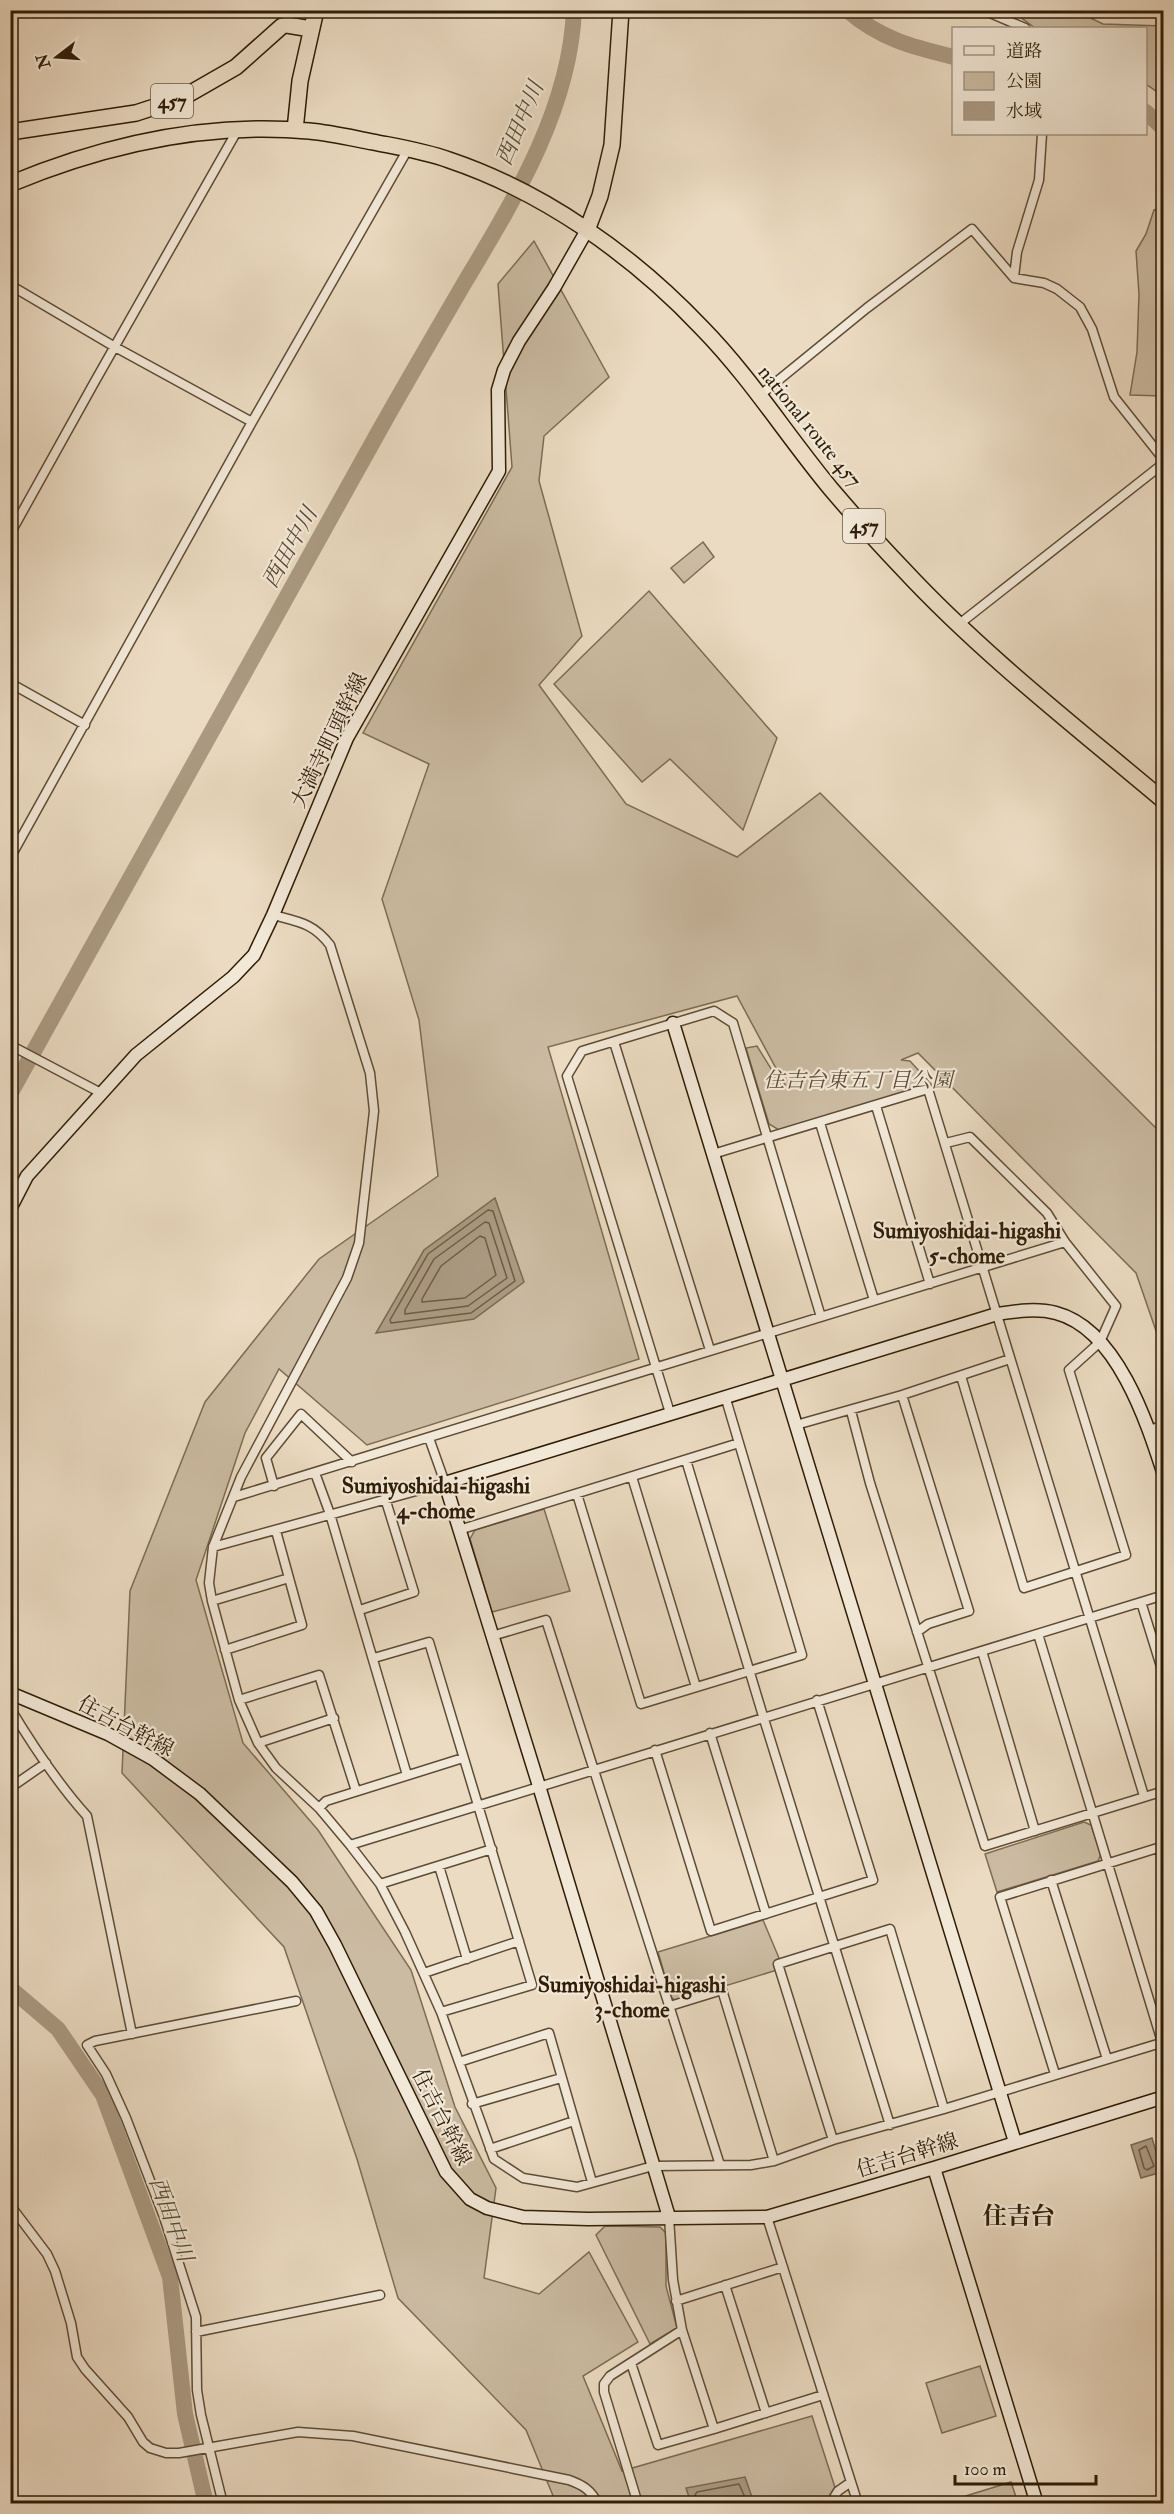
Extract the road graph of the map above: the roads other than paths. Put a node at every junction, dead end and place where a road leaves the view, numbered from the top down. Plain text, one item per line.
1 (316, 10) edge
2 (621, 10) edge
3 (983, 10) edge
4 (1023, 27) edge
5 (311, 29) junction
6 (294, 130) junction
7 (237, 131) junction
8 (10, 132) edge
9 (1042, 135) edge
10 (408, 149) junction
11 (10, 184) edge
12 (587, 230) junction
13 (1014, 278) junction
14 (10, 285) edge
15 (115, 347) junction
16 (759, 396) junction
17 (252, 422) junction
18 (1164, 462) edge
19 (10, 534) edge
20 (958, 625) junction
21 (10, 683) edge
22 (85, 725) junction
23 (1164, 801) edge
24 (10, 858) edge
25 (273, 915) junction
26 (673, 1023) junction
27 (615, 1041) junction
28 (10, 1045) edge
29 (101, 1093) junction
30 (876, 1106) junction
31 (819, 1123) junction
32 (767, 1137) junction
33 (946, 1143) junction
34 (713, 1154) junction
35 (10, 1209) edge
36 (1065, 1242) junction
37 (984, 1268) junction
38 (930, 1284) junction
39 (874, 1300) junction
40 (997, 1314) junction
41 (821, 1317) junction
42 (768, 1334) junction
43 (1100, 1342) junction
44 (710, 1350) junction
45 (1010, 1359) junction
46 (657, 1367) junction
47 (961, 1376) junction
48 (783, 1379) junction
49 (902, 1395) junction
50 (725, 1396) junction
51 (851, 1410) junction
52 (670, 1413) junction
53 (796, 1425) junction
54 (1164, 1425) edge
55 (1150, 1430) junction
56 (429, 1438) junction
57 (739, 1443) junction
58 (686, 1460) junction
59 (352, 1462) junction
60 (315, 1473) junction
61 (1164, 1475) edge
62 (632, 1477) junction
63 (445, 1483) junction
64 (274, 1486) junction
65 (577, 1494) junction
66 (234, 1497) junction
67 (385, 1498) junction
68 (330, 1514) junction
69 (459, 1530) junction
70 (276, 1531) junction
71 (213, 1547) junction
72 (1076, 1573) junction
73 (289, 1578) junction
74 (1164, 1595) edge
75 (212, 1601) junction
76 (1141, 1602) junction
77 (360, 1610) junction
78 (1090, 1617) junction
79 (917, 1632) junction
80 (1038, 1634) junction
81 (492, 1636) junction
82 (225, 1650) junction
83 (982, 1651) junction
84 (374, 1658) junction
85 (928, 1666) junction
86 (750, 1671) junction
87 (1164, 1676) edge
88 (874, 1683) junction
89 (696, 1688) junction
90 (10, 1693) edge
91 (240, 1700) junction
92 (818, 1700) junction
93 (10, 1708) edge
94 (763, 1716) junction
95 (334, 1718) junction
96 (710, 1733) junction
97 (258, 1743) junction
98 (655, 1750) junction
99 (463, 1758) junction
100 (46, 1763) junction
101 (595, 1769) junction
102 (407, 1775) junction
103 (539, 1786) junction
104 (10, 1788) edge
105 (356, 1791) junction
106 (1164, 1791) edge
107 (1144, 1796) junction
108 (478, 1804) junction
109 (319, 1808) junction
110 (1092, 1814) junction
111 (1035, 1831) junction
112 (350, 1845) junction
113 (1162, 1847) edge
114 (492, 1849) junction
115 (1164, 1859) edge
116 (1108, 1862) junction
117 (439, 1866) junction
118 (1051, 1880) junction
119 (380, 1884) junction
120 (820, 1896) junction
121 (766, 1914) junction
122 (519, 1941) junction
123 (835, 1945) junction
124 (467, 1959) junction
125 (424, 1973) junction
126 (296, 2001) dead end
127 (670, 2006) junction
128 (441, 2012) junction
129 (132, 2034) junction
130 (1163, 2042) edge
131 (1107, 2059) junction
132 (459, 2062) junction
133 (1055, 2074) junction
134 (561, 2078) junction
135 (1000, 2091) junction
136 (1164, 2097) edge
137 (472, 2104) junction
138 (944, 2109) junction
139 (574, 2121) junction
140 (890, 2125) junction
141 (833, 2140) junction
142 (1015, 2142) junction
143 (490, 2149) junction
144 (774, 2161) junction
145 (720, 2165) junction
146 (653, 2166) junction
147 (934, 2168) junction
148 (592, 2182) junction
149 (10, 2205) edge
150 (669, 2217) junction
151 (767, 2217) junction
152 (783, 2267) junction
153 (725, 2285) junction
154 (380, 2295) dead end
155 (676, 2301) junction
156 (682, 2330) junction
157 (196, 2332) junction
158 (631, 2363) junction
159 (823, 2395) junction
160 (766, 2413) junction
161 (714, 2429) junction
162 (206, 2447) junction
163 (851, 2482) junction
164 (223, 2504) edge
165 (598, 2504) edge
166 (638, 2504) edge
167 (830, 2504) edge
168 (858, 2504) edge
169 (1037, 2504) edge

1 - 5 highway
2 - 12 highway
3 - 4 street
5 - 6 highway
5 - 8 highway, 457
6 - 7 highway, 457
6 - 10 highway, 457
7 - 11 highway, 457
7 - 15 street
9 - 13 street
10 - 12 highway, 457
10 - 17 street
12 - 16 highway, national route 457 / 457
12 - 25 street, 大満寺町頭幹線
13 - 16 street
13 - 18 street
14 - 15 street
15 - 17 street
15 - 19 street
16 - 20 highway, national route 457 / 457
17 - 22 street
18 - 20 street
20 - 23 highway, national route 457 / 457
21 - 22 street
22 - 24 street
25 - 29 street, 大満寺町頭幹線
25 - 66 street
26 - 27 street
26 - 32 street
26 - 34 street
27 - 44 street
27 - 46 street
28 - 29 street
29 - 35 street, 大満寺町頭幹線
30 - 31 street
30 - 33 street
30 - 38 street
31 - 32 street
31 - 39 street
32 - 34 street
32 - 41 street
33 - 36 street
33 - 37 street
34 - 42 street
36 - 37 street
36 - 43 street
37 - 38 street
37 - 40 street
38 - 39 street
39 - 41 street
40 - 43 street
40 - 45 street
40 - 48 street
41 - 42 street
42 - 44 street
42 - 48 street
43 - 55 street
43 - 72 street
44 - 46 street
45 - 47 street
45 - 72 street
46 - 52 street
46 - 56 street
47 - 49 street
47 - 72 street
48 - 50 street
48 - 53 street
49 - 51 street
49 - 79 street
50 - 52 street
50 - 57 street
51 - 53 street
51 - 79 street
52 - 63 street
53 - 88 street
54 - 55 street
55 - 61 street
56 - 59 street
56 - 63 street
57 - 58 street
57 - 86 street
58 - 62 street
58 - 86 street
59 - 60 street
59 - 64 street
60 - 64 street
60 - 68 street
62 - 65 street
62 - 89 street
63 - 67 street
63 - 69 street
64 - 66 street
65 - 69 street
65 - 89 street
66 - 71 street
67 - 68 street
67 - 77 street
68 - 70 street
68 - 77 street
69 - 81 street
70 - 71 street
70 - 73 street
71 - 75 street
72 - 78 street
73 - 75 street
73 - 82 street
74 - 76 street
75 - 82 street
76 - 78 street
76 - 87 street
77 - 84 street
78 - 80 street
78 - 107 street
79 - 85 street
80 - 83 street
80 - 110 street
81 - 101 street
81 - 103 street
82 - 91 street
83 - 85 street
83 - 111 street
84 - 99 street
84 - 102 street
85 - 88 street
85 - 111 street
86 - 89 street
86 - 94 street
88 - 92 street
88 - 135 street
90 - 150 street, 住吉台幹線
91 - 95 street
91 - 97 street
92 - 94 street
92 - 120 street
93 - 100 street
94 - 96 street
94 - 120 street
95 - 97 street
95 - 105 street
96 - 98 street
96 - 121 street
97 - 109 street
98 - 101 street
98 - 121 street
99 - 102 street
99 - 108 street
100 - 104 street
100 - 129 street
101 - 103 street
101 - 127 street
102 - 105 street
103 - 108 street
103 - 146 street
105 - 109 street
106 - 107 street
107 - 110 street
108 - 112 street
108 - 114 street
109 - 112 street
110 - 111 street
110 - 116 street
112 - 119 street
113 - 115 street
113 - 116 street
114 - 117 street
114 - 122 street
116 - 118 street
116 - 130 street
117 - 119 street
117 - 124 street
118 - 131 street
118 - 133 street
119 - 125 street
120 - 121 street
120 - 123 street
122 - 124 street
122 - 128 street
123 - 138 street
123 - 140 street
123 - 141 street
124 - 125 street
125 - 128 street
126 - 129 street
127 - 144 street
127 - 145 street
128 - 132 street
129 - 157 street
130 - 131 street
131 - 133 street
132 - 134 street
132 - 137 street
133 - 135 street
134 - 137 street
134 - 139 street
135 - 138 street
135 - 142 street
136 - 142 street, 住吉台幹線
137 - 143 street
138 - 140 street
139 - 143 street
139 - 148 street
140 - 141 street
141 - 144 street
142 - 147 street, 住吉台幹線
143 - 148 street
144 - 145 street
145 - 146 street
146 - 148 street
146 - 150 street
147 - 151 street, 住吉台幹線
147 - 169 street
149 - 162 street
150 - 151 street, 住吉台幹線
150 - 155 street
151 - 152 street
152 - 153 street
152 - 159 street
153 - 155 street
153 - 160 street
154 - 157 street
155 - 156 street
156 - 158 street
156 - 161 street
157 - 162 street
158 - 161 street
158 - 166 street
159 - 160 street
159 - 163 street
160 - 161 street
162 - 164 street
162 - 165 street
163 - 167 street
163 - 168 street

